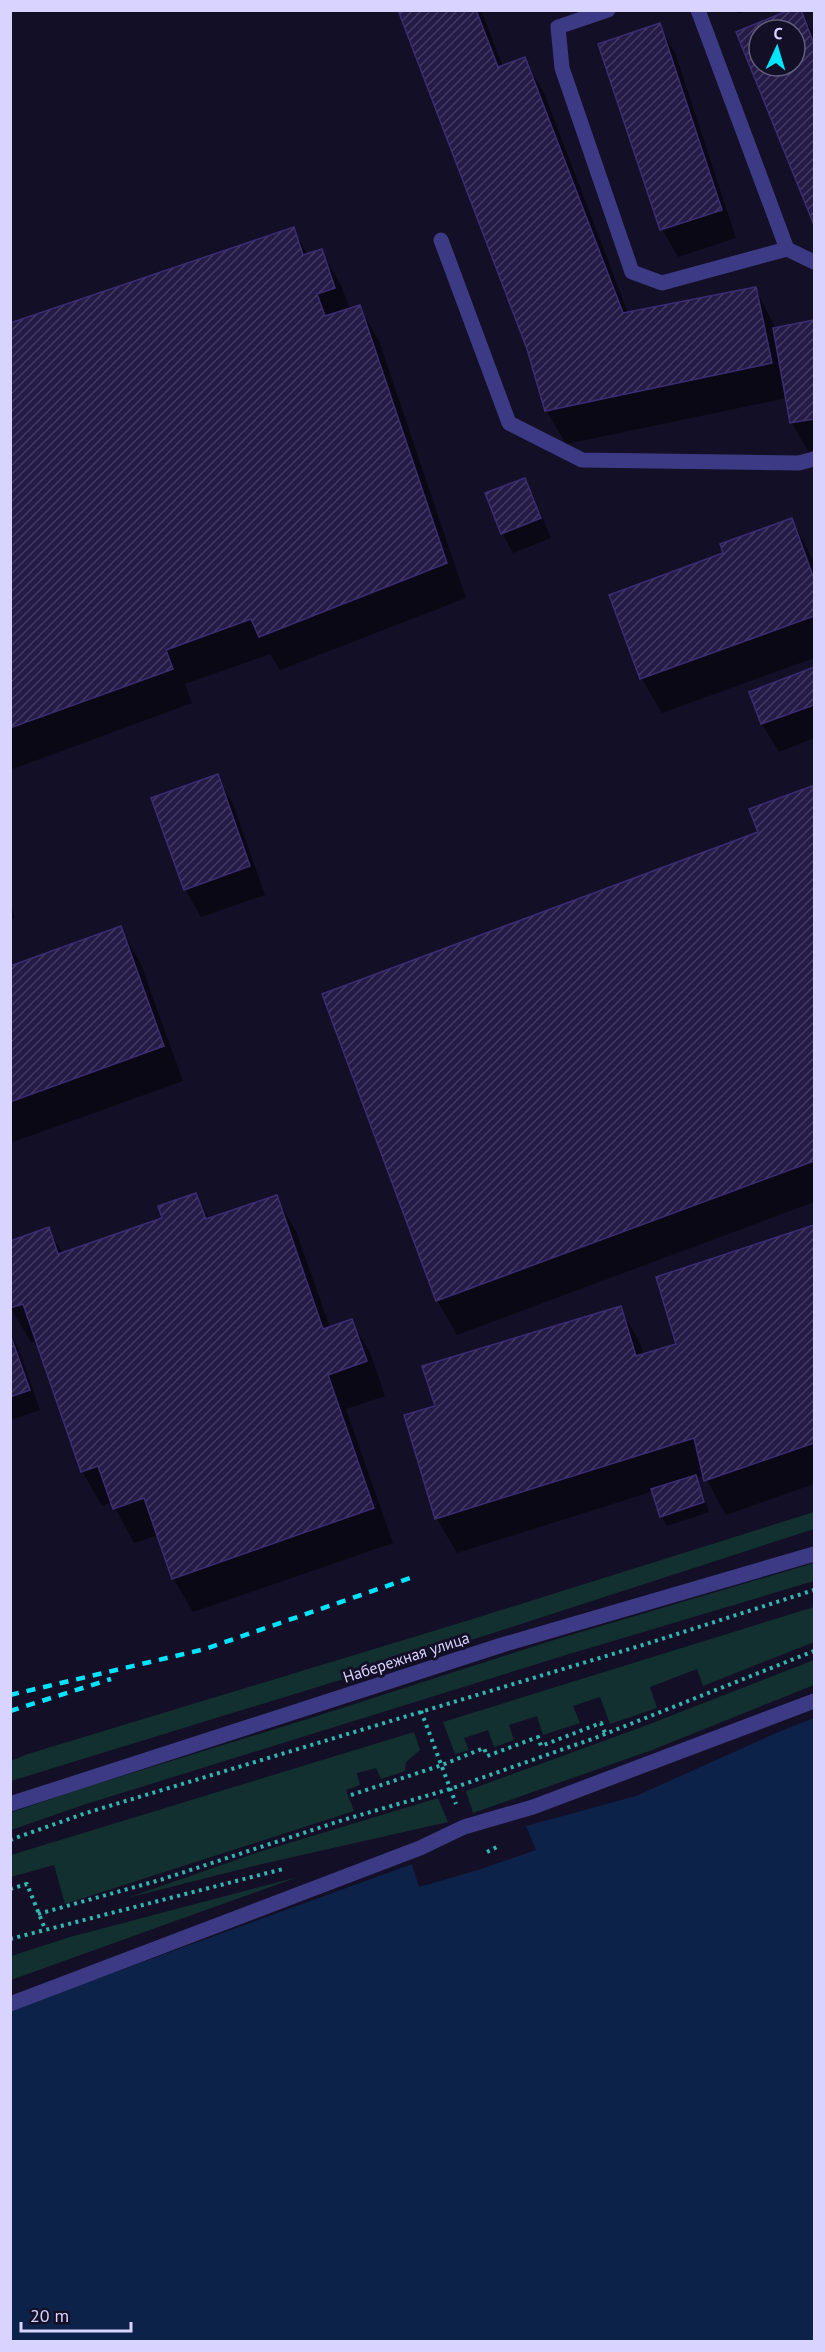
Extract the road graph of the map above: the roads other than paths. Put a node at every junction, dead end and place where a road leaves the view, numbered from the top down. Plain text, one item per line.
1 (608, 10) edge
2 (698, 10) edge
3 (441, 240) dead end
4 (787, 249) junction
5 (814, 262) edge
6 (814, 459) edge
7 (814, 1554) edge
8 (814, 1701) edge
9 (10, 1804) edge
10 (10, 2004) edge

1 - 4 street
2 - 4 street
3 - 6 street
4 - 5 street
7 - 9 street, Набережная улица
8 - 10 street

